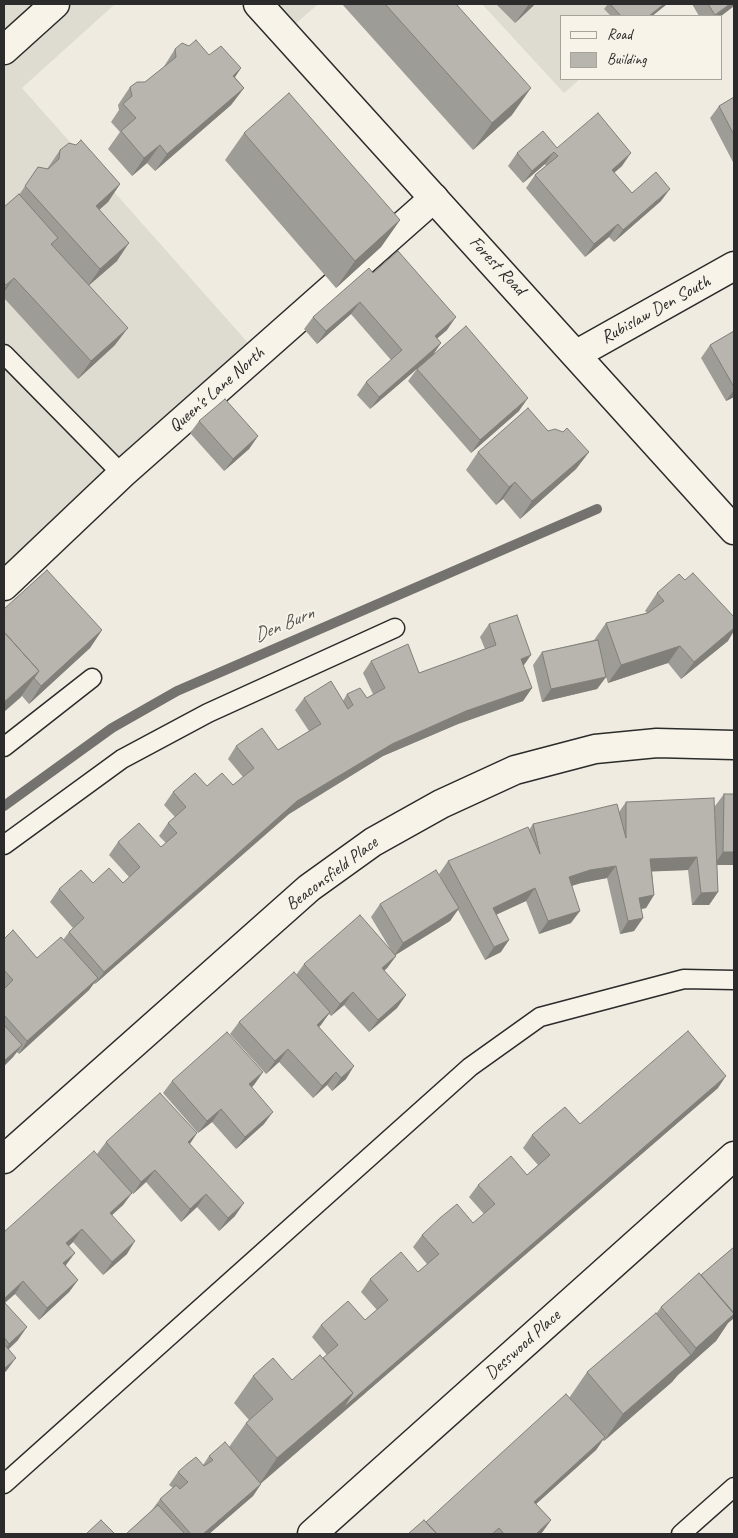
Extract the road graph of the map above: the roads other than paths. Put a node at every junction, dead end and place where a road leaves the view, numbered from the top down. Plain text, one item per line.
1 (55, 4) edge
2 (258, 4) edge
3 (4, 50) edge
4 (434, 198) junction
5 (734, 266) edge
6 (4, 354) edge
7 (577, 354) junction
8 (122, 474) junction
9 (734, 530) edge
10 (4, 586) edge
11 (395, 628) dead end
12 (92, 678) dead end
13 (734, 745) edge
14 (4, 747) edge
15 (4, 845) edge
16 (734, 980) edge
17 (734, 1156) edge
18 (4, 1159) edge
19 (4, 1484) edge
20 (734, 1487) edge
21 (312, 1534) edge
22 (682, 1534) edge

1 - 3 street
2 - 4 street, Forest Road
4 - 7 street, Forest Road
4 - 8 street, Queen's Lane North
5 - 7 street, Rubislaw Den South
6 - 8 lane
7 - 9 street, Forest Road
8 - 10 street, Queen's Lane North
11 - 15 lane
12 - 14 lane
13 - 18 street, Beaconsfield Place
16 - 19 lane
17 - 21 street, Desswood Place
20 - 22 lane

